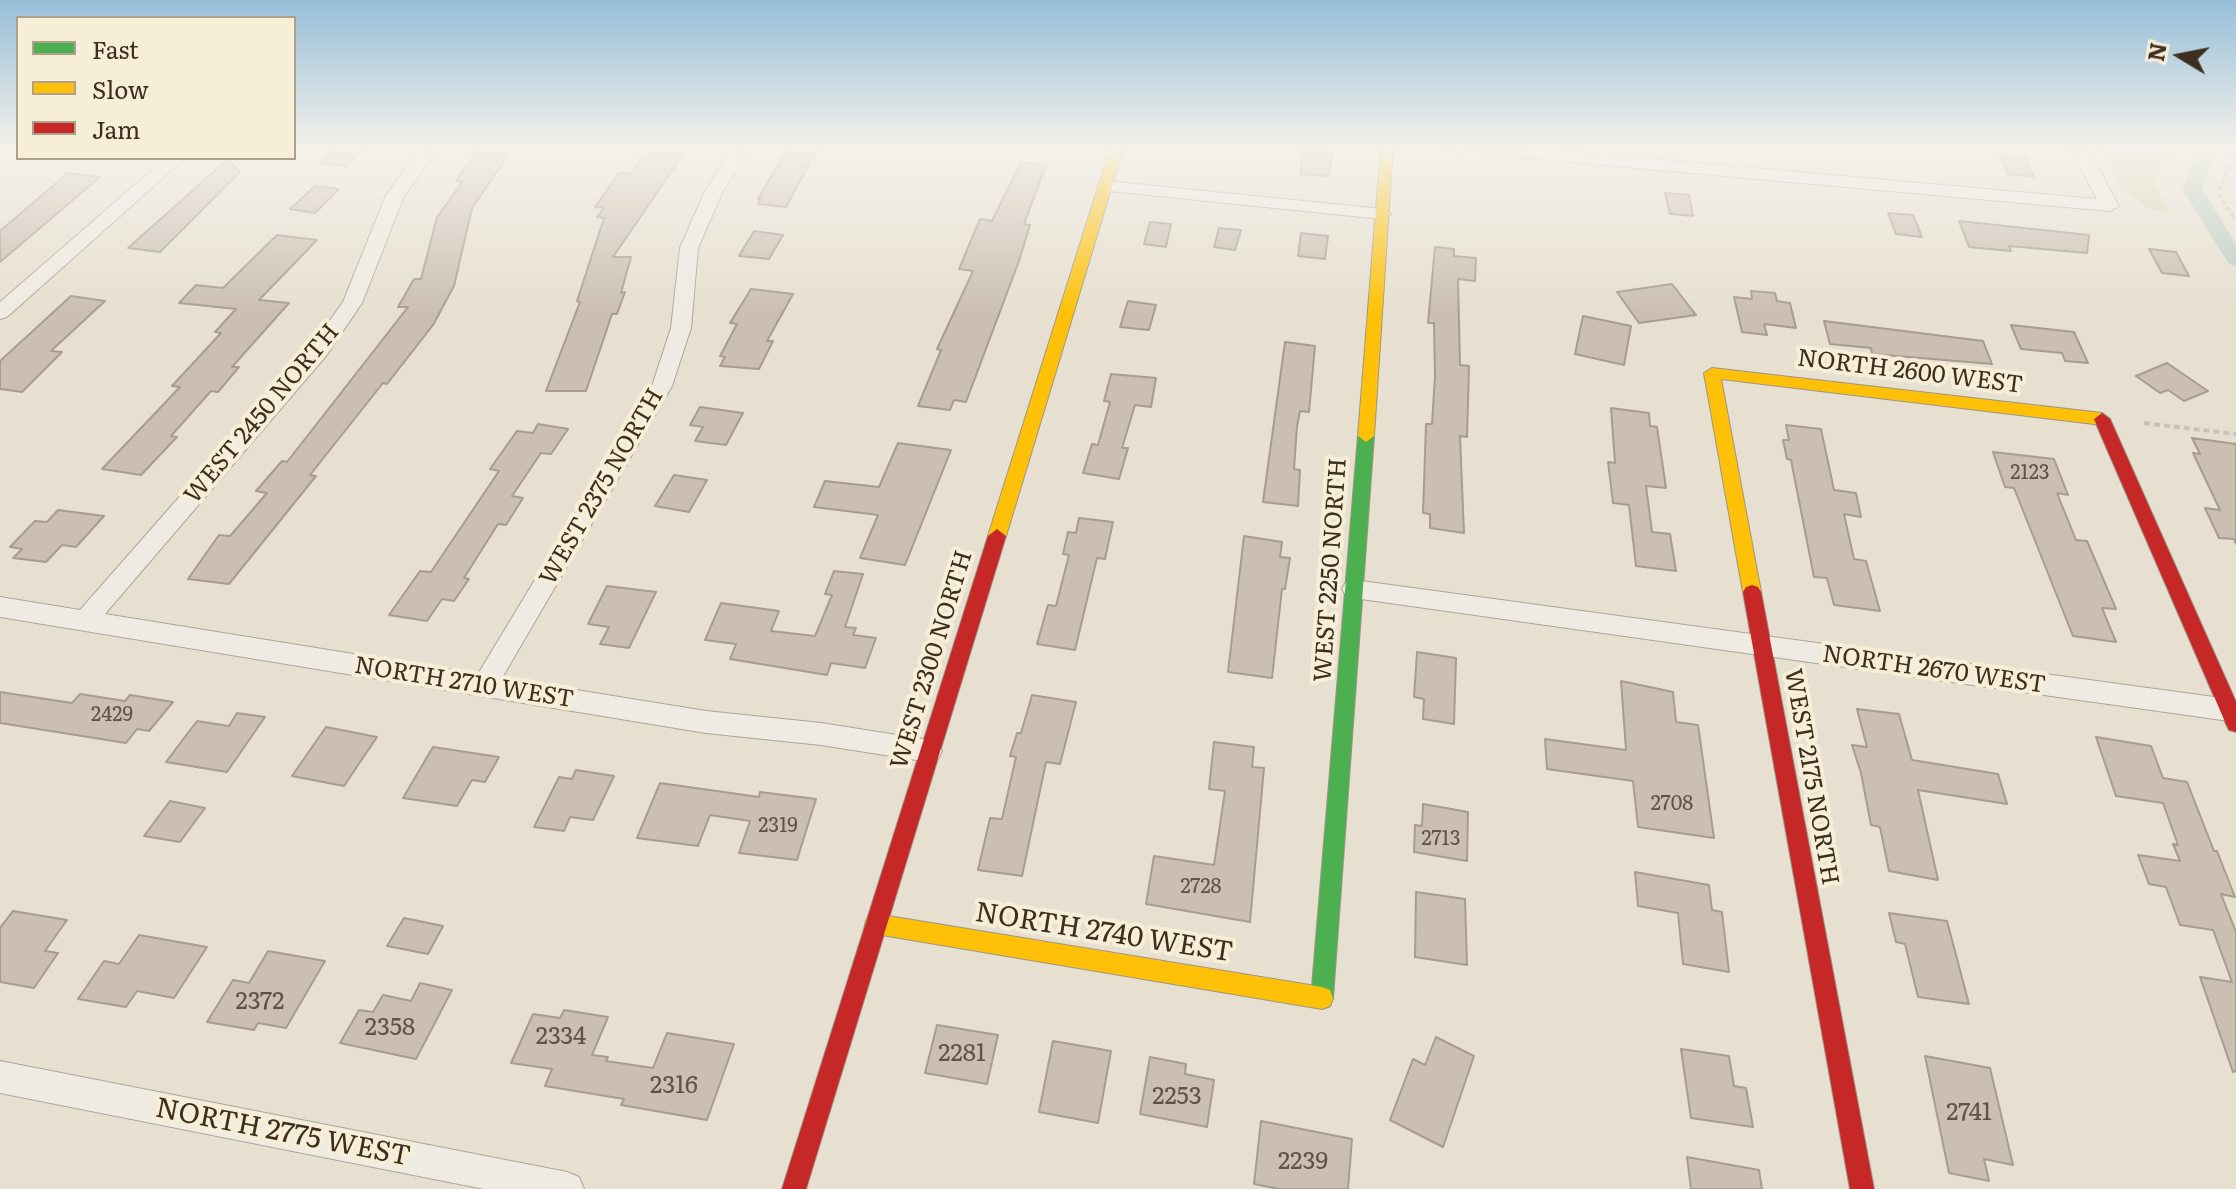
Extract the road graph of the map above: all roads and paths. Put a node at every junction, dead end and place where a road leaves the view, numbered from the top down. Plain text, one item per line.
1 (127, 201) edge
2 (392, 201) edge
3 (709, 201) edge
4 (1101, 201) edge
5 (1259, 201) edge
6 (1383, 201) edge
7 (2060, 201) edge
8 (2108, 201) edge
9 (2223, 201) edge
10 (1382, 214) junction
11 (2236, 221) edge
12 (0, 313) edge
13 (1712, 373) joint
14 (2144, 423) dead end
15 (2236, 434) edge
16 (1354, 589) junction
17 (0, 607) edge
18 (85, 621) junction
19 (1762, 646) junction
20 (484, 686) junction
21 (2233, 717) edge
22 (929, 751) junction
23 (876, 924) junction
24 (1324, 998) joint
25 (0, 1077) edge
26 (567, 1189) edge
27 (794, 1189) edge
28 (1862, 1189) edge

1 - 12 street
2 - 18 street, WEST 2450 NORTH
3 - 20 street, WEST 2375 NORTH
4 - 22 street, WEST 2300 NORTH
5 - 10 street
6 - 10 street, WEST 2250 NORTH
7 - 8 street
9 - 11 path
10 - 16 street, WEST 2250 NORTH
13 - 19 street, WEST 2175 NORTH
13 - 21 street, NORTH 2600 WEST
14 - 15 path
16 - 19 street, NORTH 2670 WEST
16 - 24 street, WEST 2250 NORTH
17 - 18 street, NORTH 2710 WEST
18 - 20 street, NORTH 2710 WEST
19 - 21 street, NORTH 2670 WEST
19 - 28 street, WEST 2175 NORTH
20 - 22 street, NORTH 2710 WEST
22 - 23 street, WEST 2300 NORTH
23 - 24 street, NORTH 2740 WEST
23 - 27 street, WEST 2300 NORTH
25 - 26 street, NORTH 2775 WEST

